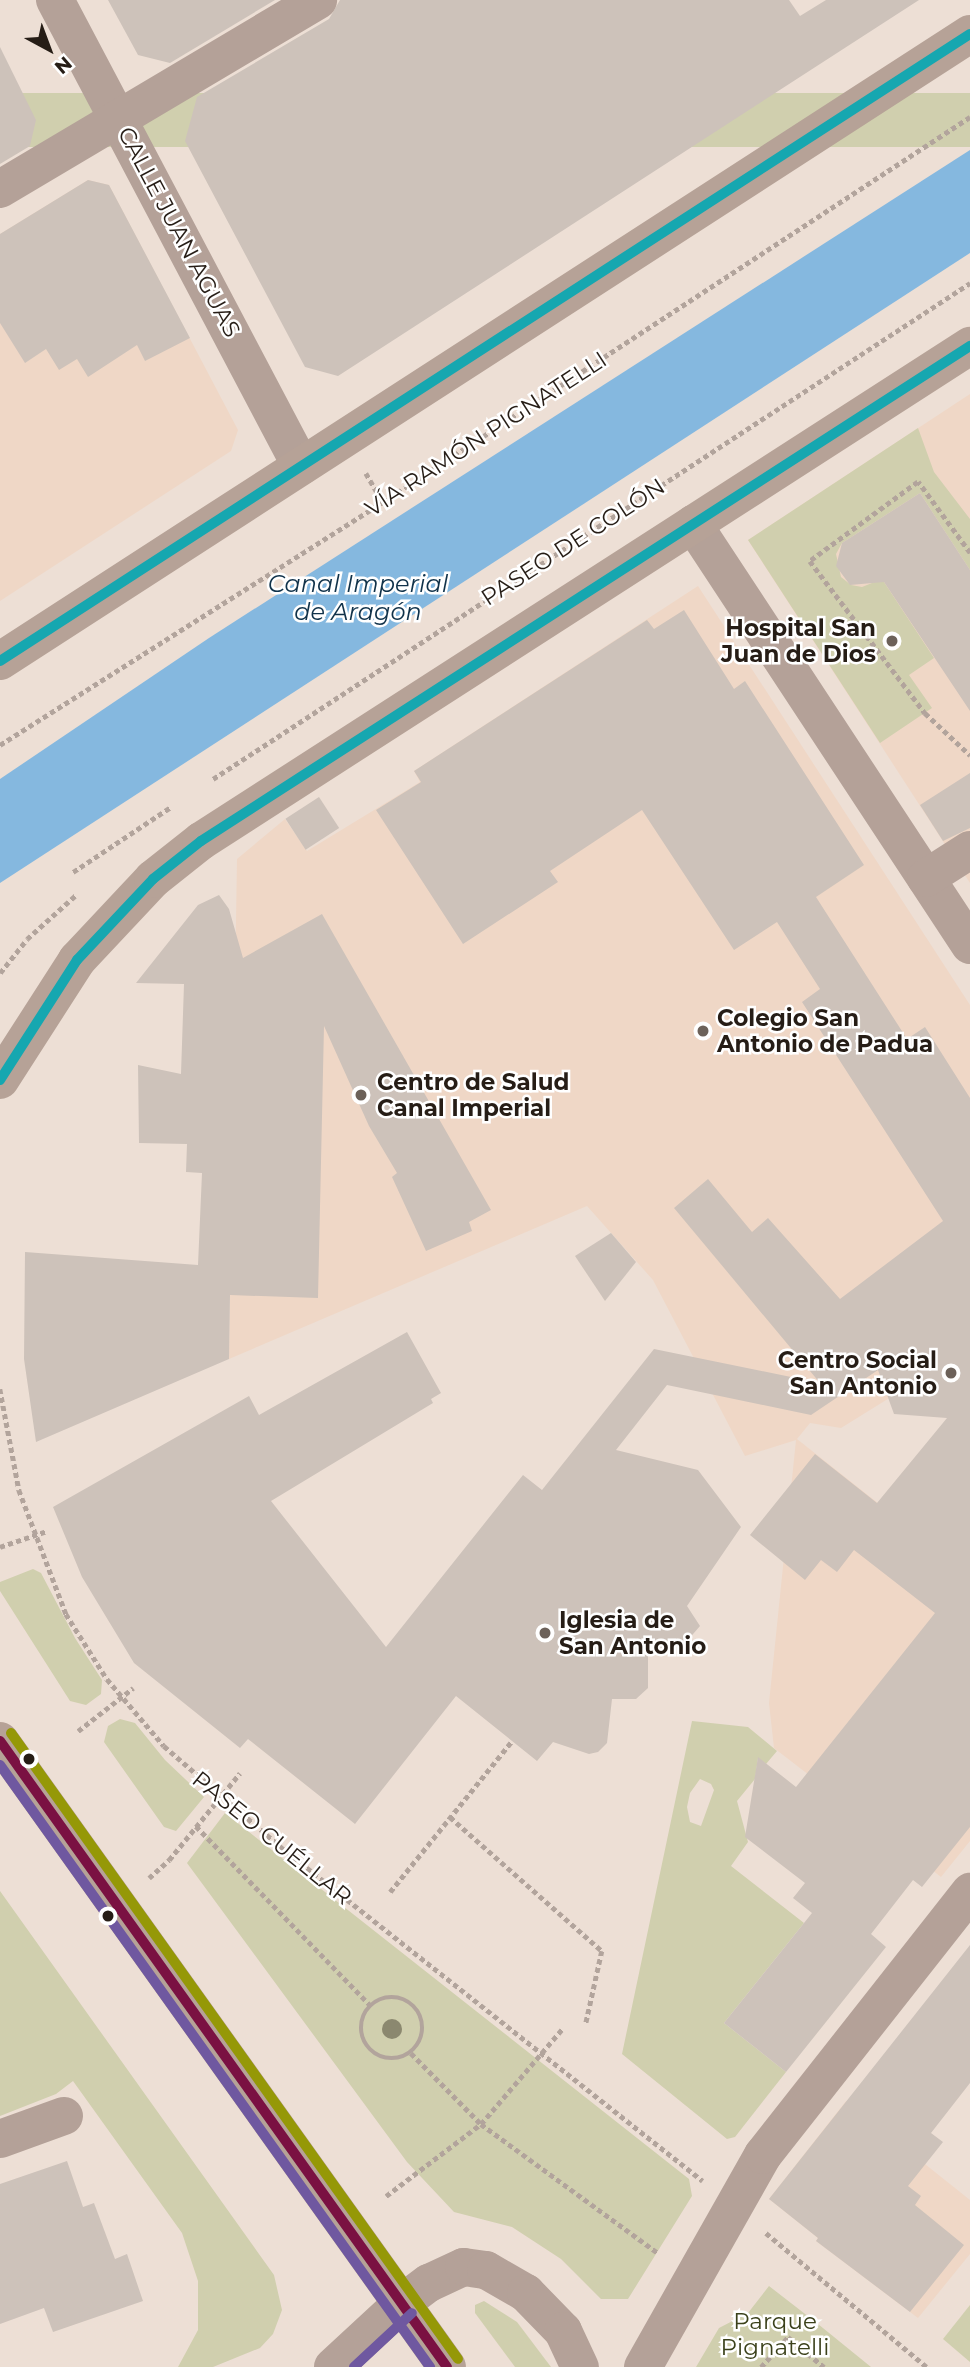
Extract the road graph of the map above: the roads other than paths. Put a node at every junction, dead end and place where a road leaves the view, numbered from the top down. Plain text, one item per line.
1 (55, 0) edge
2 (318, 0) edge
3 (970, 34) edge
4 (118, 116) junction
5 (0, 189) edge
6 (970, 346) edge
7 (301, 466) junction
8 (693, 524) junction
9 (0, 661) edge
10 (970, 850) edge
11 (926, 878) junction
12 (970, 945) edge
13 (0, 1080) edge
14 (0, 1741) edge
15 (970, 1892) edge
16 (64, 2116) dead end
17 (0, 2139) edge
18 (402, 2303) junction
19 (333, 2367) edge
20 (447, 2367) edge
21 (580, 2367) edge
22 (643, 2367) edge

1 - 4 street, CALLE JUAN AGUAS
2 - 4 street
3 - 7 main road
4 - 5 street
4 - 7 street, CALLE JUAN AGUAS
6 - 8 main road
7 - 9 main road
8 - 11 street
8 - 13 main road
10 - 11 street
11 - 12 street
14 - 18 main road
15 - 22 street
16 - 17 street
18 - 19 street
18 - 20 main road
18 - 21 street

